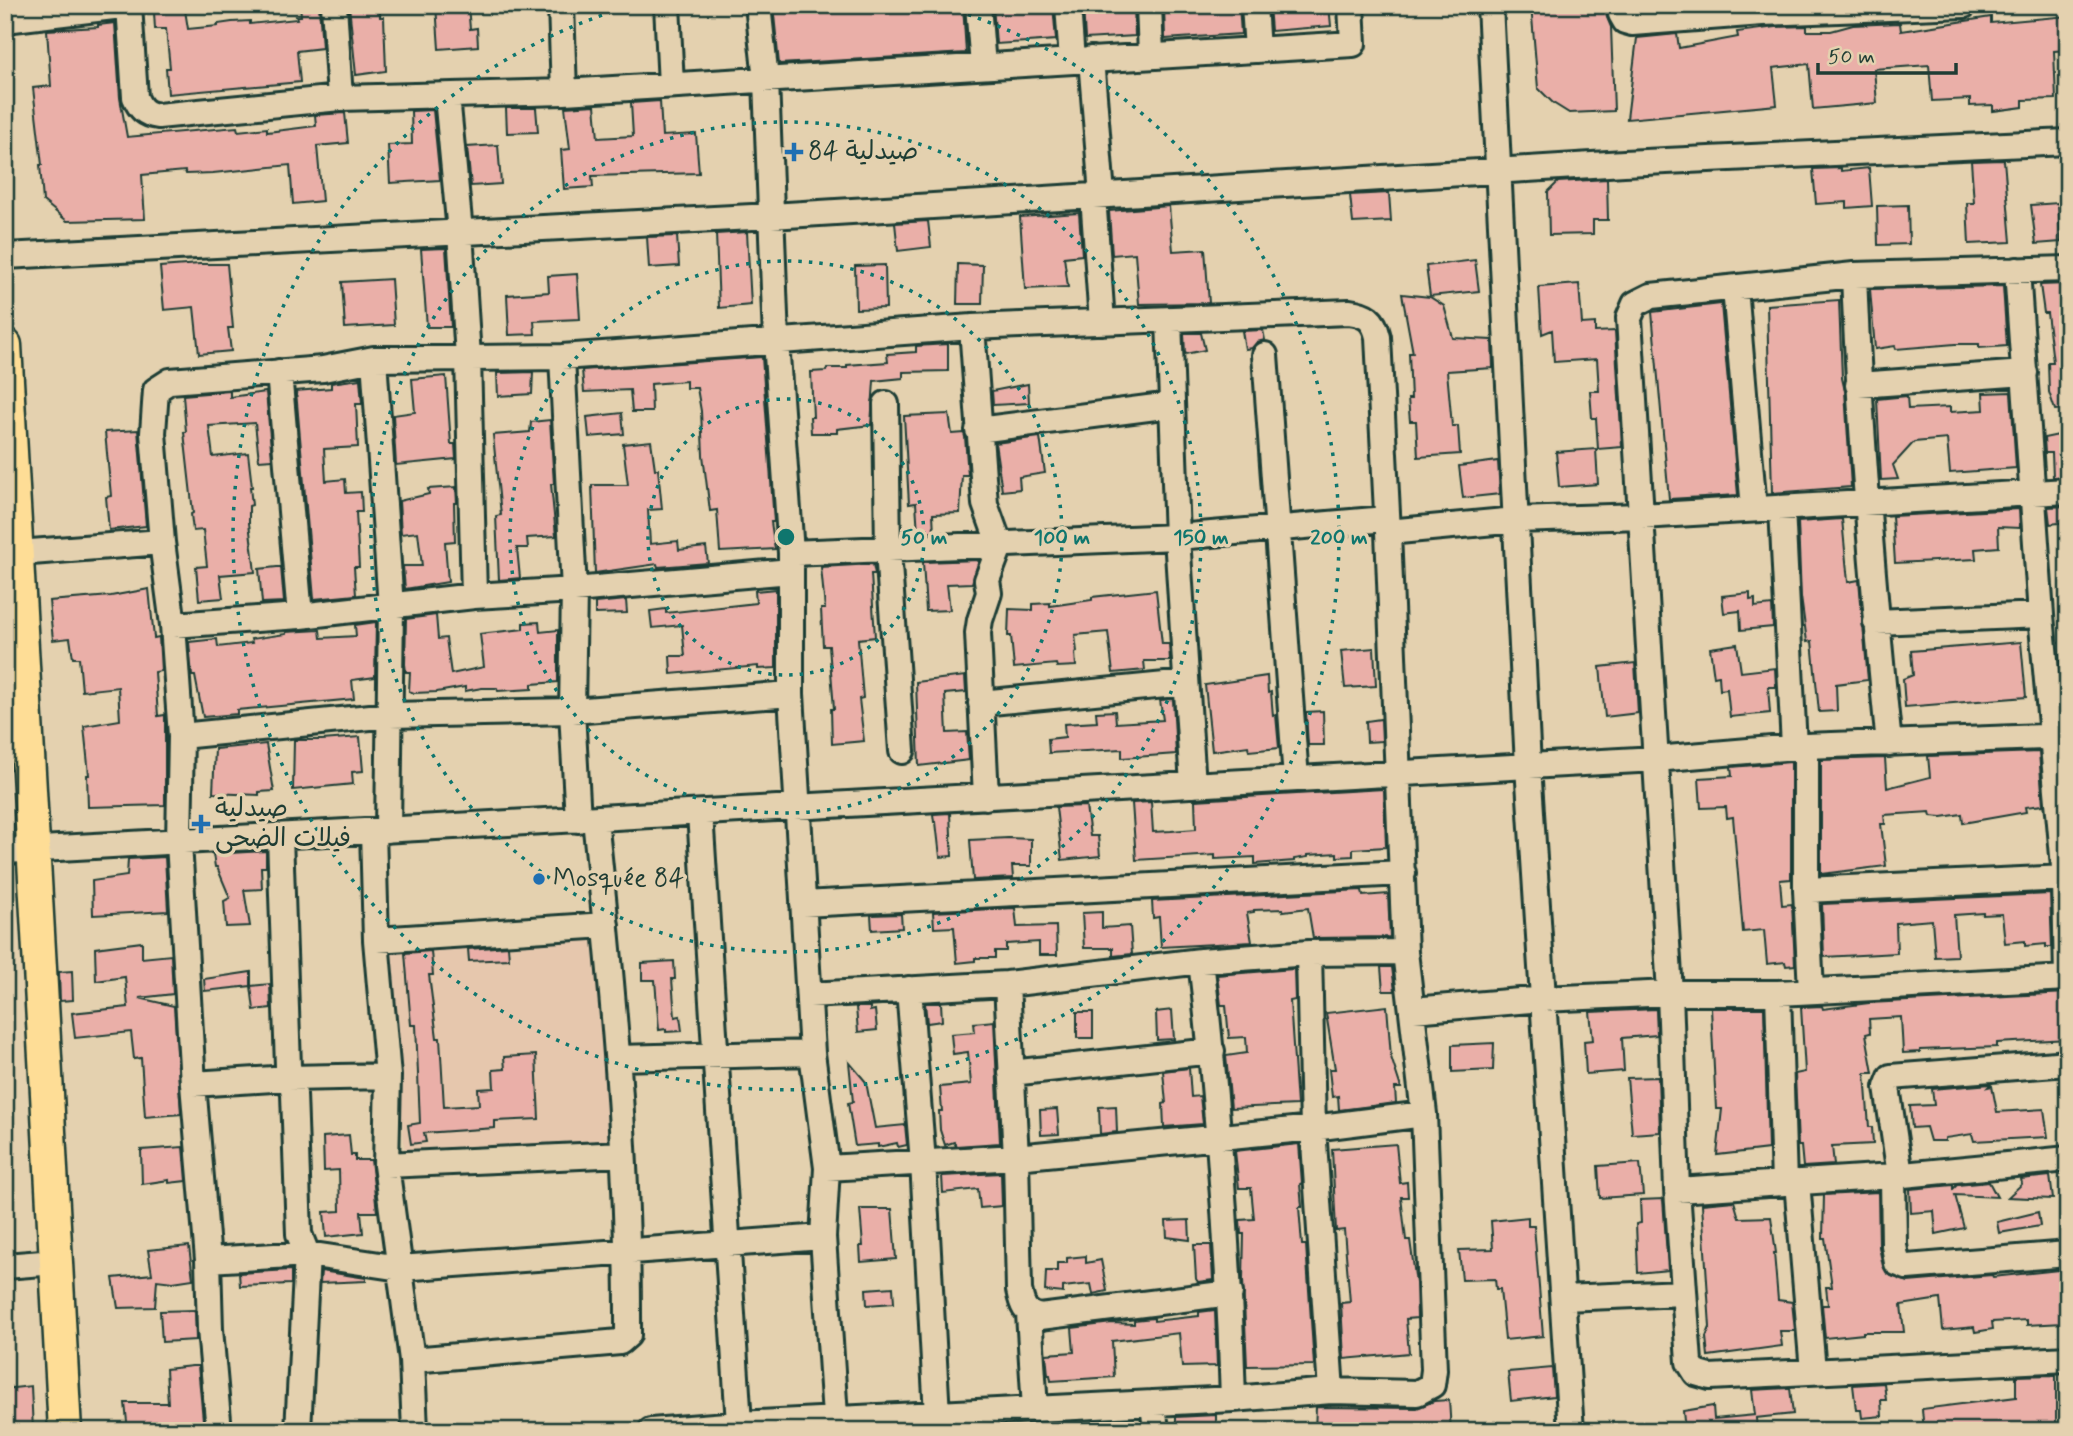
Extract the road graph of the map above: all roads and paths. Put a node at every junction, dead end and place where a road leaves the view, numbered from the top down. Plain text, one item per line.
1 (130, 5) edge
2 (334, 5) edge
3 (561, 5) edge
4 (667, 5) edge
5 (758, 5) edge
6 (978, 5) edge
7 (1068, 5) edge
8 (1149, 5) edge
9 (1254, 5) edge
10 (1350, 5) edge
11 (1490, 5) edge
12 (1621, 5) edge
13 (1964, 5) edge
14 (1848, 8) edge
15 (5, 20) edge
16 (1256, 50) junction
17 (1152, 55) junction
18 (1082, 60) junction
19 (983, 66) junction
20 (766, 80) junction
21 (671, 85) junction
22 (564, 92) junction
23 (447, 96) junction
24 (340, 98) junction
25 (2068, 142) edge
26 (1499, 170) junction
27 (1098, 195) junction
28 (771, 216) junction
29 (460, 232) junction
30 (5, 256) edge
31 (2068, 269) edge
32 (2017, 270) junction
33 (1854, 275) junction
34 (1735, 288) junction
35 (1169, 320) junction
36 (1102, 323) junction
37 (972, 327) junction
38 (776, 341) junction
39 (5, 345) edge
40 (1265, 355) dead end
41 (468, 357) junction
42 (562, 357) junction
43 (374, 359) junction
44 (279, 372) junction
45 (2025, 373) junction
46 (1858, 385) junction
47 (886, 404) dead end
48 (1171, 405) junction
49 (978, 430) junction
50 (2068, 491) edge
51 (2033, 495) junction
52 (1867, 504) junction
53 (1782, 508) junction
54 (1754, 509) junction
55 (1642, 516) junction
56 (1516, 520) junction
57 (1387, 525) junction
58 (1277, 528) junction
59 (1177, 537) junction
60 (162, 542) junction
61 (1000, 545) junction
62 (888, 550) junction
63 (18, 553) junction
64 (791, 562) junction
65 (574, 590) junction
66 (474, 596) junction
67 (391, 607) junction
68 (2041, 615) junction
69 (300, 616) junction
70 (1877, 622) junction
71 (173, 625) junction
72 (1186, 683) junction
73 (791, 694) junction
74 (981, 703) junction
75 (572, 711) junction
76 (390, 715) junction
77 (181, 736) junction
78 (2061, 737) edge
79 (1889, 744) junction
80 (1800, 746) junction
81 (902, 751) dead end
82 (1656, 759) junction
83 (1528, 766) junction
84 (1397, 774) junction
85 (1296, 779) junction
86 (1193, 785) junction
87 (986, 797) junction
88 (798, 807) junction
89 (700, 813) junction
90 (587, 819) junction
91 (380, 831) junction
92 (280, 837) junction
93 (179, 842) junction
94 (19, 850) edge
95 (1403, 873) junction
96 (2065, 878) junction
97 (1805, 890) junction
98 (803, 904) junction
99 (606, 925) junction
100 (376, 940) junction
101 (1405, 952) junction
102 (1309, 953) junction
103 (1201, 961) junction
104 (2067, 978) edge
105 (1007, 984) junction
106 (909, 989) junction
107 (1811, 991) junction
108 (1670, 993) junction
109 (1778, 993) junction
110 (809, 995) junction
111 (1543, 999) junction
112 (1413, 1010) junction
113 (1212, 1051) junction
114 (812, 1053) junction
115 (715, 1055) junction
116 (618, 1058) junction
117 (2068, 1063) edge
118 (1011, 1073) junction
119 (388, 1076) junction
120 (289, 1078) junction
121 (193, 1084) junction
122 (1424, 1114) junction
123 (1312, 1128) junction
124 (1219, 1137) junction
125 (623, 1154) junction
126 (1016, 1157) junction
127 (2068, 1159) edge
128 (923, 1162) junction
129 (386, 1165) junction
130 (827, 1168) junction
131 (1897, 1176) junction
132 (1791, 1183) junction
133 (1677, 1190) junction
134 (823, 1237) junction
135 (726, 1244) junction
136 (628, 1250) junction
137 (307, 1254) junction
138 (2068, 1254) edge
139 (208, 1261) junction
140 (55, 1262) junction
141 (5, 1266) edge
142 (400, 1268) junction
143 (1230, 1293) junction
144 (1684, 1293) junction
145 (1563, 1298) junction
146 (1029, 1314) junction
147 (2068, 1359) edge
148 (412, 1360) junction
149 (1813, 1371) junction
150 (1331, 1391) junction
151 (1233, 1399) junction
152 (1153, 1403) junction
153 (1035, 1409) junction
154 (937, 1415) junction
155 (739, 1424) junction
156 (835, 1425) edge
157 (65, 1431) edge
158 (219, 1431) edge
159 (298, 1431) edge
160 (415, 1431) edge
161 (651, 1431) edge
162 (1156, 1431) edge
163 (1571, 1431) edge

1 - 15 street
1 - 24 street
2 - 24 street
3 - 22 street
4 - 21 street
5 - 20 street
6 - 19 street
7 - 18 street
8 - 17 street
9 - 16 street
10 - 16 street
11 - 26 street
12 - 14 street
13 - 14 street
16 - 17 street
17 - 18 street
18 - 19 street
18 - 27 street
19 - 20 street
20 - 21 street
20 - 28 street
21 - 22 street
22 - 23 street
23 - 24 street
23 - 29 street
25 - 26 street
26 - 27 street
26 - 56 street
27 - 28 street
27 - 36 street
28 - 29 street
28 - 38 street
29 - 30 street
29 - 41 street
31 - 32 street
32 - 33 street
32 - 45 street
33 - 34 street
33 - 46 street
34 - 54 street
34 - 55 street
35 - 36 street
35 - 48 street
35 - 57 street
36 - 37 street
37 - 38 street
37 - 49 street
38 - 42 street
38 - 64 street
39 - 63 main road
40 - 58 street
41 - 42 street
41 - 43 street
41 - 66 street
42 - 65 street
43 - 44 street
43 - 67 street
44 - 60 street
44 - 69 street
45 - 46 street
45 - 51 street
46 - 52 street
47 - 62 street
48 - 49 street
48 - 59 street
49 - 61 street
50 - 51 street
51 - 52 street
51 - 68 street
52 - 53 street
52 - 70 street
53 - 54 street
53 - 80 street
54 - 55 street
55 - 56 street
55 - 82 street
56 - 57 street
56 - 83 street
57 - 58 street
57 - 84 street
58 - 59 street
58 - 85 street
59 - 61 street
59 - 72 street
60 - 63 street
60 - 71 street
61 - 62 street
61 - 74 street
62 - 64 street
62 - 81 street
63 - 94 main road
64 - 65 street
64 - 73 street
65 - 66 street
65 - 75 street
66 - 67 street
67 - 69 street
67 - 76 street
68 - 70 street
68 - 78 street
69 - 71 street
70 - 79 street
71 - 77 street
72 - 74 street
72 - 86 street
73 - 75 street
73 - 88 street
74 - 87 street
75 - 76 street
75 - 90 street
76 - 77 street
76 - 91 street
77 - 93 street
78 - 79 street
78 - 96 street
79 - 80 street
80 - 82 street
80 - 97 street
82 - 83 street
82 - 108 street
83 - 84 street
83 - 111 street
84 - 85 street
84 - 95 street
85 - 86 street
86 - 87 street
87 - 88 street
88 - 89 street
88 - 98 street
89 - 90 street
89 - 115 street
90 - 91 street
90 - 99 street
91 - 92 street
91 - 100 street
92 - 93 street
92 - 120 street
93 - 94 street
93 - 121 street
94 - 140 main road
95 - 98 street
95 - 101 street
96 - 97 street
96 - 104 street
97 - 107 street
98 - 110 street
99 - 100 street
99 - 116 street
100 - 119 street
101 - 102 street
101 - 112 street
102 - 103 street
102 - 123 street
103 - 105 street
103 - 113 street
104 - 107 street
105 - 106 street
105 - 118 street
106 - 110 street
106 - 128 street
107 - 109 street
108 - 109 street
108 - 111 street
108 - 133 street
109 - 132 street
110 - 114 street
111 - 112 street
111 - 145 street
112 - 122 street
113 - 118 street
113 - 124 street
114 - 115 street
114 - 130 street
115 - 116 street
115 - 135 street
116 - 125 street
117 - 131 street
118 - 126 street
119 - 120 street
119 - 129 street
120 - 121 street
120 - 137 street
121 - 139 street
122 - 123 street
122 - 150 street
123 - 124 street
123 - 150 street
124 - 126 street
124 - 143 street
125 - 129 street
125 - 136 street
126 - 128 street
126 - 146 street
127 - 131 street
128 - 130 street
128 - 154 street
129 - 142 street
130 - 134 street
131 - 132 street
131 - 138 street
132 - 133 street
132 - 149 street
133 - 144 street
134 - 135 street
134 - 156 street
135 - 136 street
135 - 155 street
136 - 142 street
136 - 148 street
137 - 139 street
137 - 142 street
137 - 159 street
139 - 158 street
140 - 141 street
140 - 157 main road
142 - 148 street
143 - 146 street
143 - 151 street
144 - 145 street
144 - 149 street
145 - 163 street
146 - 153 street
147 - 149 street
148 - 160 street
150 - 151 street
151 - 152 street
152 - 153 street
152 - 162 street
153 - 154 street
154 - 156 street
155 - 156 street
155 - 161 street

